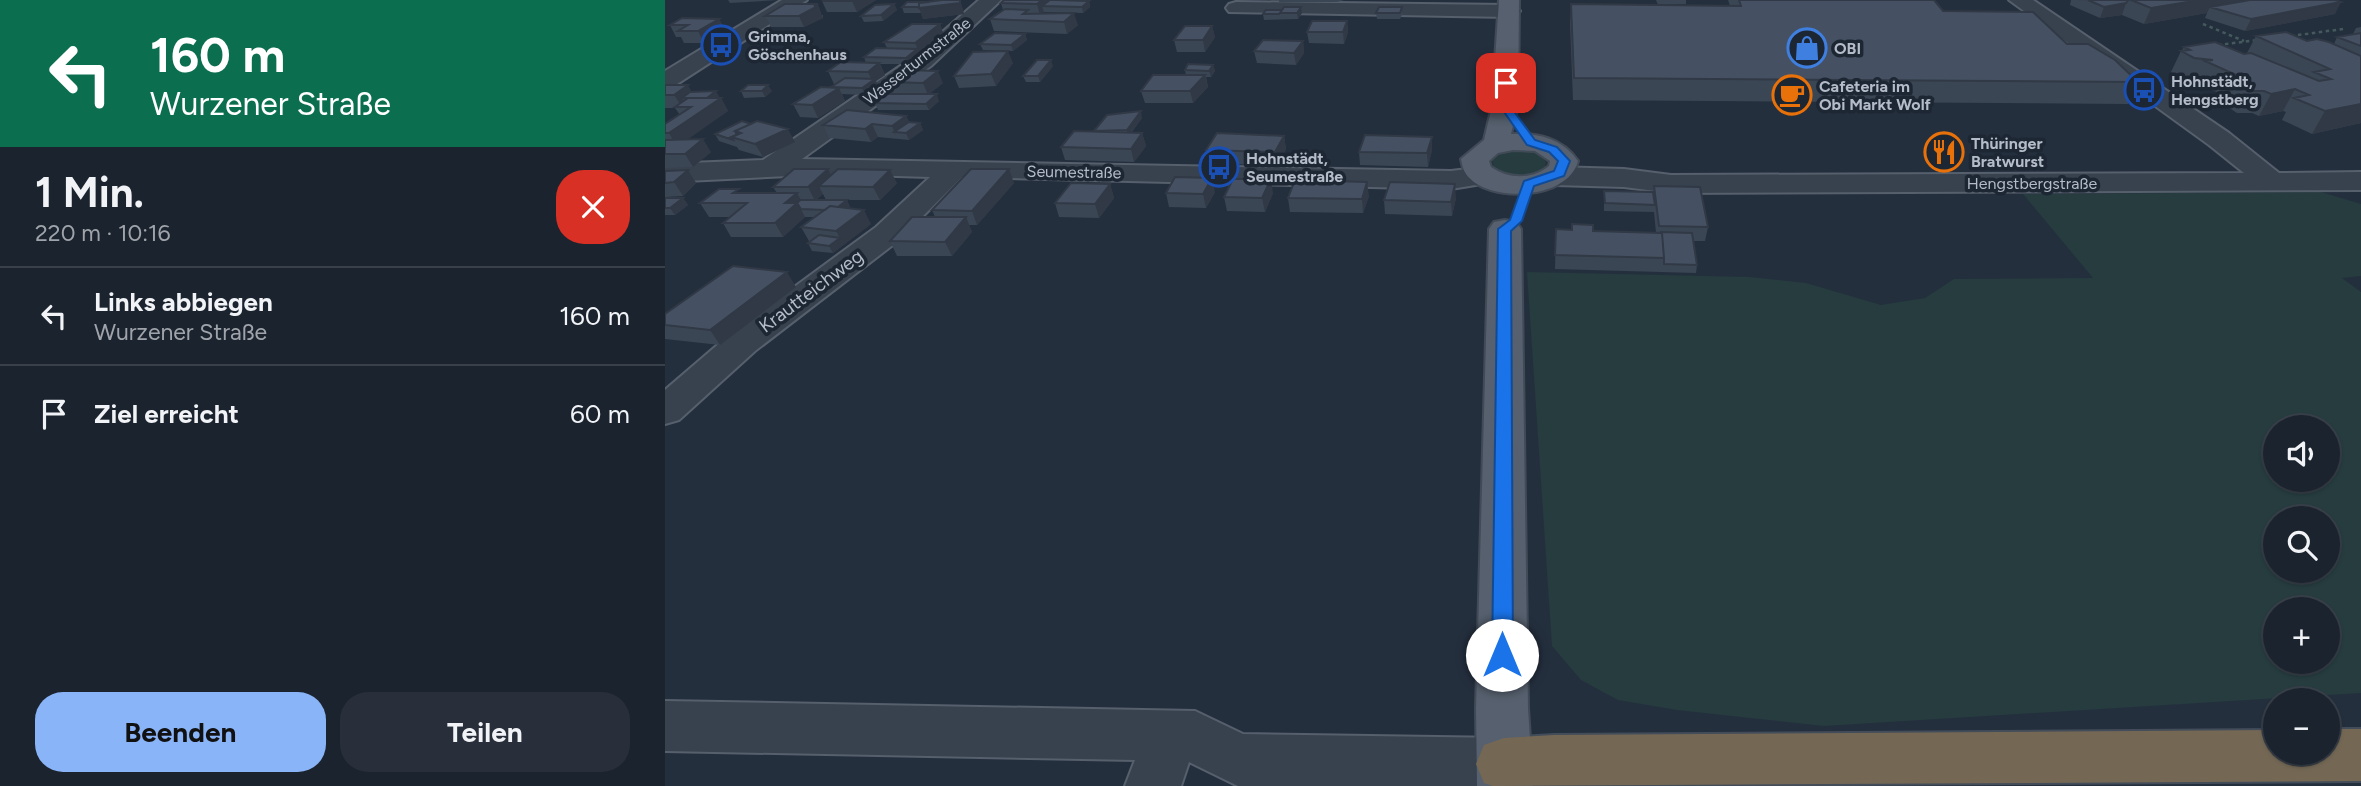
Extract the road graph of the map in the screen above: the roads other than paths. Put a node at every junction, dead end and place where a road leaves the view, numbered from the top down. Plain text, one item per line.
1 (992, 0) edge
2 (2019, 0) edge
3 (799, 3) edge
4 (1509, 6) edge
5 (1236, 8) dead end
6 (676, 64) edge
7 (665, 81) edge
8 (1505, 106) junction
9 (1531, 142) junction
10 (1496, 145) junction
11 (772, 167) junction
12 (955, 169) junction
13 (665, 173) edge
14 (1549, 174) junction
15 (1488, 178) junction
16 (2272, 181) junction
17 (2361, 181) edge
18 (1505, 229) junction
19 (665, 411) edge
20 (665, 726) edge
21 (1171, 736) junction
22 (2361, 755) edge
23 (1505, 775) edge
24 (1153, 786) edge

1 - 11 street, Wasserturmstraße
2 - 16 street
3 - 6 street
4 - 5 street
4 - 8 main road
6 - 7 street
8 - 9 main road
8 - 10 main road
9 - 10 main road
9 - 14 main road
10 - 15 main road
11 - 12 street, Seumestraße
11 - 13 street, Seumestraße
12 - 15 street, Seumestraße
12 - 19 street, Krautteichweg
14 - 15 main road
14 - 16 street, Hengstbergstraße
14 - 18 main road
15 - 18 main road
16 - 17 street, Hengstbergstraße
18 - 23 main road
20 - 21 street
21 - 23 street
21 - 24 street
22 - 23 highway

